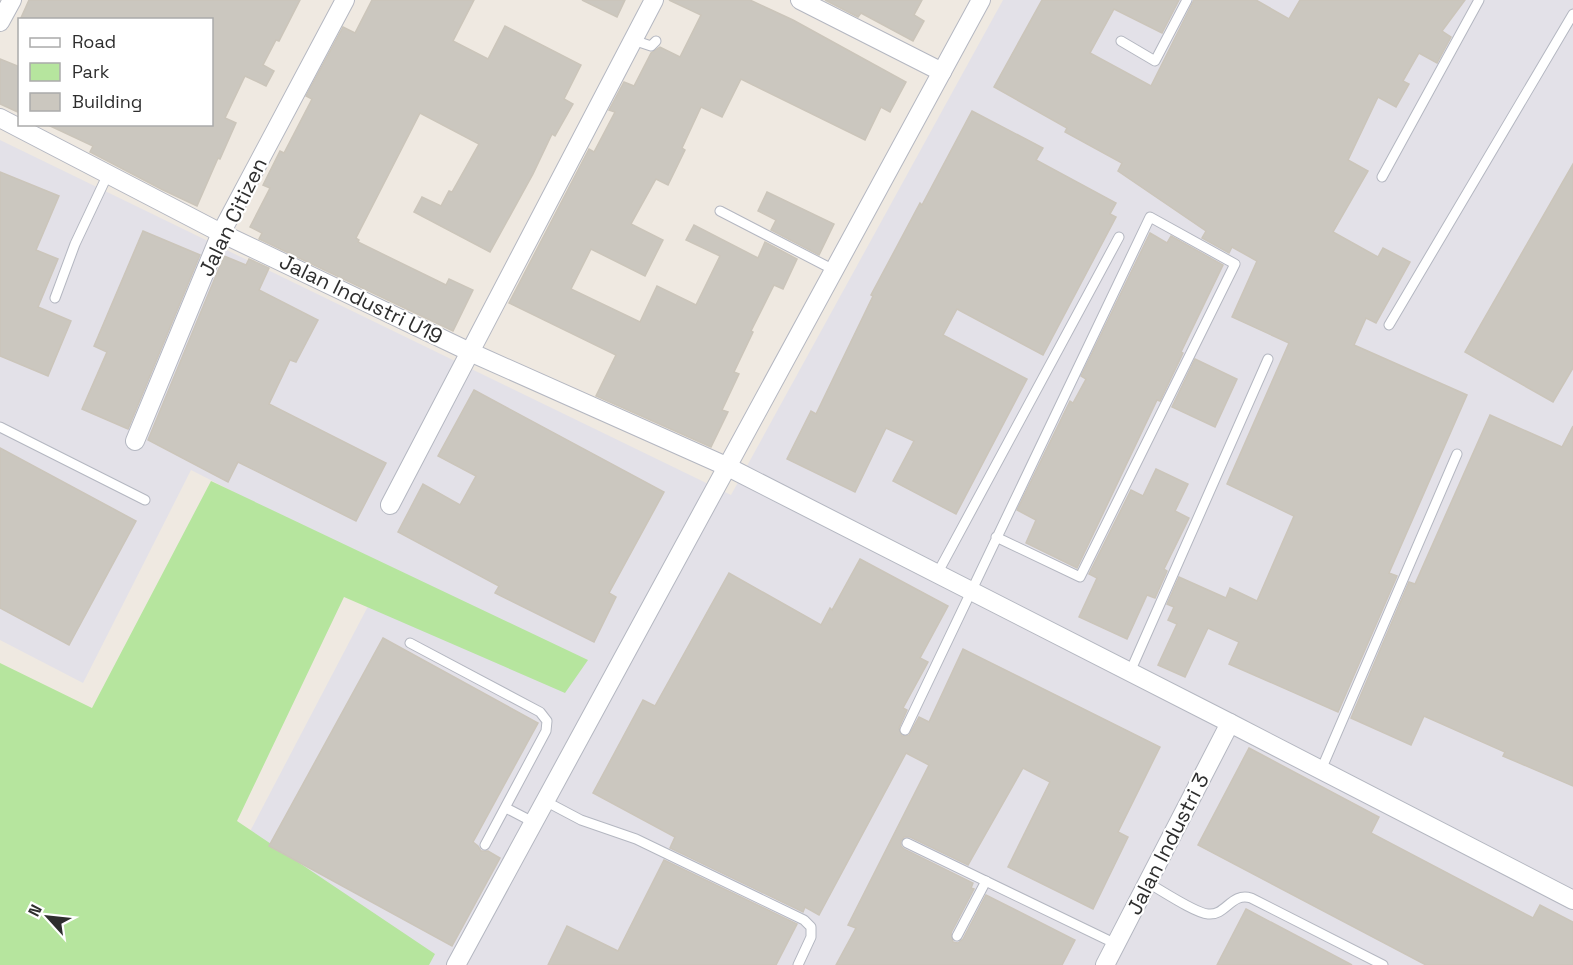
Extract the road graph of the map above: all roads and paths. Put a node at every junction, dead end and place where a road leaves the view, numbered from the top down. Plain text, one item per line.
1 (12, 0) edge
2 (345, 0) edge
3 (654, 0) edge
4 (800, 0) edge
5 (981, 0) edge
6 (1187, 0) edge
7 (1479, 0) edge
8 (1573, 14) edge
9 (0, 22) edge
10 (633, 40) junction
11 (656, 41) dead end
12 (1120, 41) dead end
13 (942, 72) junction
14 (0, 118) edge
15 (108, 174) junction
16 (1382, 177) dead end
17 (720, 211) dead end
18 (221, 233) junction
19 (1119, 237) dead end
20 (834, 270) junction
21 (55, 298) dead end
22 (1389, 325) dead end
23 (470, 352) junction
24 (1268, 359) dead end
25 (0, 427) edge
26 (135, 441) dead end
27 (1457, 454) dead end
28 (728, 468) junction
29 (145, 500) dead end
30 (390, 505) dead end
31 (996, 537) junction
32 (938, 574) junction
33 (970, 591) junction
34 (410, 643) dead end
35 (1130, 672) junction
36 (1230, 723) junction
37 (904, 730) dead end
38 (1321, 770) junction
39 (545, 801) junction
40 (506, 808) junction
41 (533, 822) junction
42 (907, 843) dead end
43 (485, 845) dead end
44 (986, 881) junction
45 (1148, 883) junction
46 (1573, 900) edge
47 (957, 936) dead end
48 (1116, 944) junction
49 (456, 965) edge
50 (798, 965) edge
51 (1105, 965) edge
52 (1383, 965) edge

1 - 9 street
2 - 18 street, Jalan Citizen
3 - 10 street
4 - 13 street
5 - 13 street
6 - 12 lane
7 - 16 lane
8 - 22 lane
10 - 11 lane
10 - 23 street
13 - 20 street
14 - 15 street, Jalan Industri U19
15 - 18 street, Jalan Industri U19
15 - 21 lane
17 - 20 lane
18 - 23 street, Jalan Industri U19
18 - 26 street, Jalan Citizen
19 - 32 lane
20 - 28 street
23 - 28 street, Jalan Industri U19
23 - 30 street
24 - 35 lane
25 - 29 lane
27 - 38 lane
28 - 32 street, Jalan Industri U19
28 - 39 street
31 - 31 lane
31 - 33 lane
32 - 33 street, Jalan Industri U19
33 - 35 street, Jalan Industri U19
33 - 37 lane
34 - 40 lane
35 - 36 street, Jalan Industri U19
36 - 38 street, Jalan Industri U19
36 - 45 street, Jalan Industri 3
38 - 46 street, Jalan Industri U19
39 - 41 street
39 - 50 lane
40 - 41 lane
40 - 43 lane
41 - 49 street
42 - 44 lane
44 - 47 lane
44 - 48 lane
45 - 48 street, Jalan Industri 3
45 - 52 lane
48 - 51 street, Jalan Industri 3

